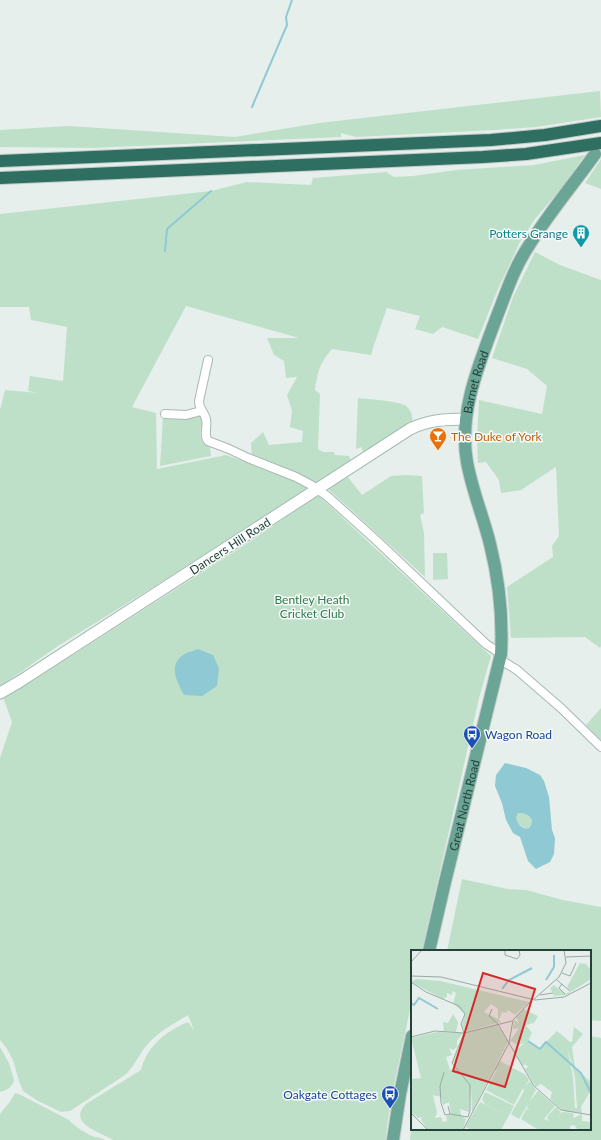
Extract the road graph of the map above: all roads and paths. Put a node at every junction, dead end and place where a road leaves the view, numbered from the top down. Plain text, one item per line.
1 (599, 127) edge
2 (598, 149) edge
3 (0, 161) edge
4 (0, 178) edge
5 (208, 360) dead end
6 (200, 411) junction
7 (165, 414) dead end
8 (466, 419) junction
9 (318, 490) junction
10 (502, 636) joint
11 (501, 657) junction
12 (0, 693) edge
13 (601, 748) edge
14 (429, 950) edge
15 (411, 1041) edge
16 (393, 1140) edge

1 - 3 highway
2 - 4 highway
2 - 8 main road, Barnet Road
5 - 6 street
6 - 7 street
6 - 9 street
8 - 9 street, Dancers Hill Road
8 - 10 main road, Barnet Road
9 - 11 street
9 - 12 street, Dancers Hill Road
10 - 11 main road, Great North Road
11 - 13 street
11 - 14 main road, Great North Road
15 - 16 main road

